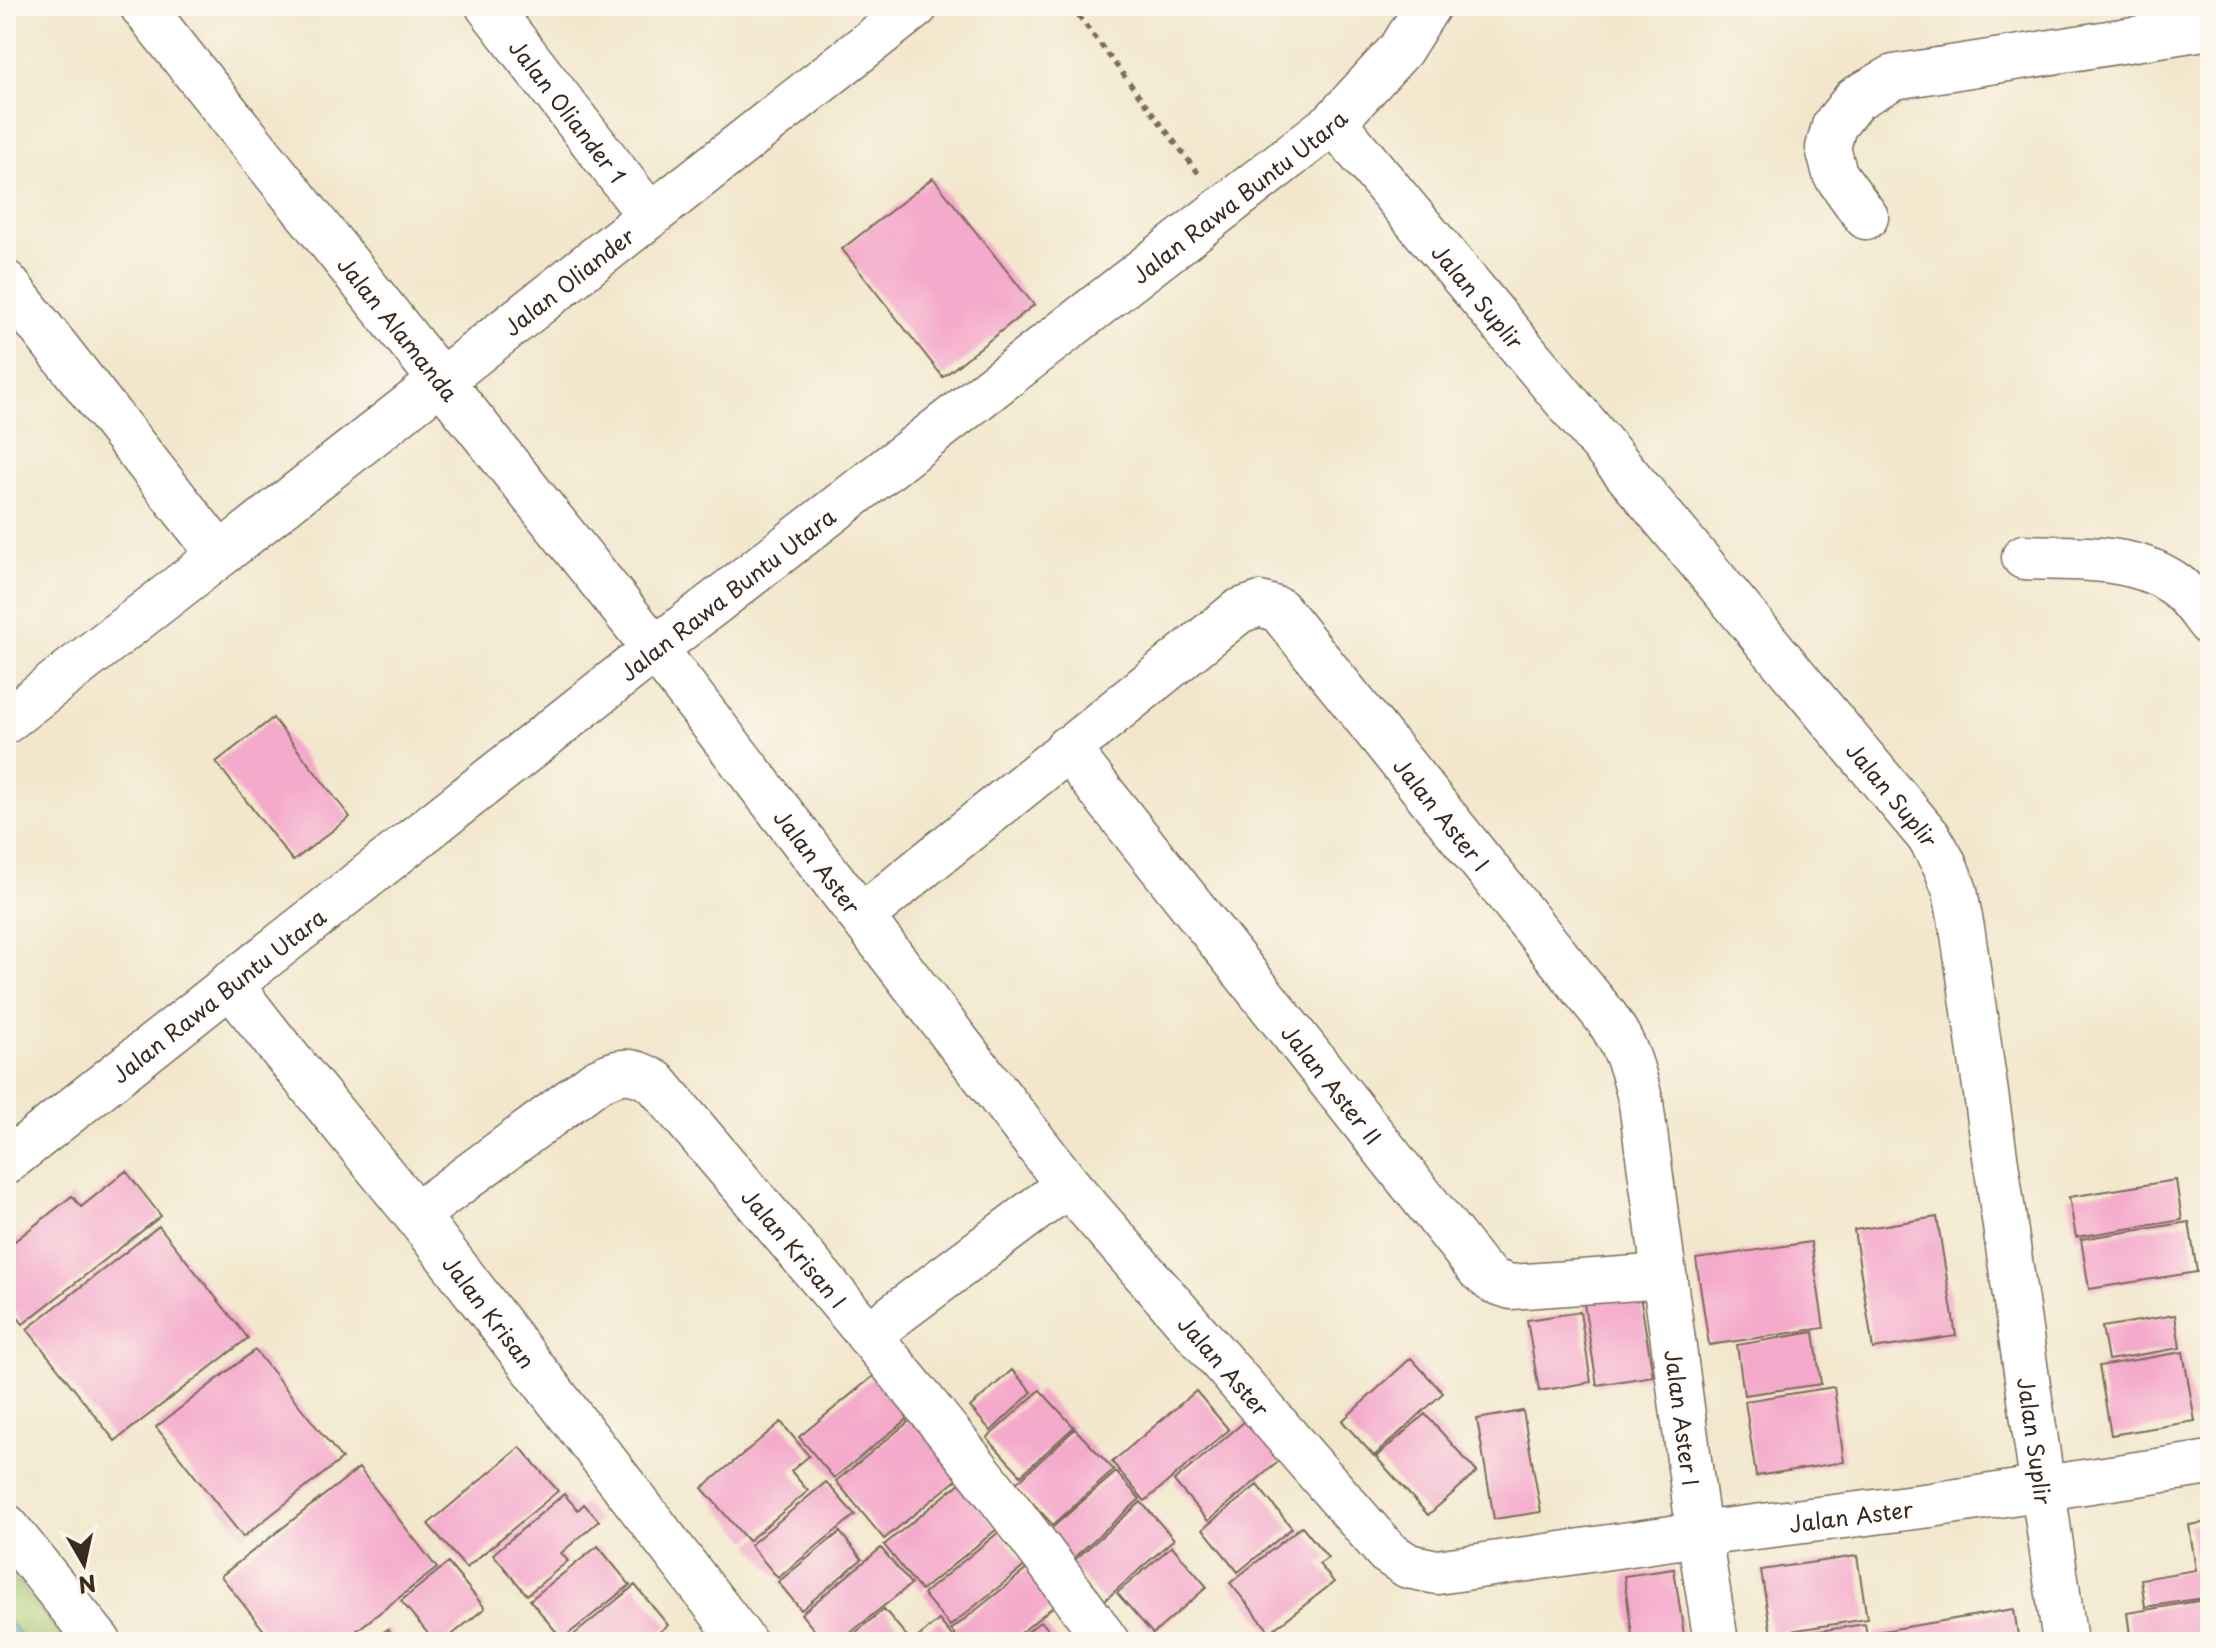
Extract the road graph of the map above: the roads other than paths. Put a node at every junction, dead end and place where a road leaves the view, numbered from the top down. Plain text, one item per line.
1 (142, 6) edge
2 (916, 6) edge
3 (1428, 6) edge
4 (499, 10) edge
5 (2210, 27) edge
6 (1334, 122) junction
7 (650, 216) junction
8 (1866, 217) dead end
9 (6, 283) edge
10 (440, 381) junction
11 (220, 555) junction
12 (2024, 557) dead end
13 (2210, 624) edge
14 (655, 649) junction
15 (6, 721) edge
16 (1067, 748) junction
17 (862, 916) junction
18 (230, 984) junction
19 (6, 1162) edge
20 (1068, 1185) junction
21 (416, 1215) junction
22 (1664, 1276) junction
23 (868, 1335) junction
24 (2210, 1463) edge
25 (2045, 1488) junction
26 (6, 1526) edge
27 (1699, 1534) junction
28 (99, 1642) edge
29 (744, 1642) edge
30 (1107, 1642) edge
31 (1716, 1642) edge
32 (2065, 1642) edge

1 - 10 street, Jalan Alamanda
2 - 7 street, Jalan Oliander
3 - 6 street, Jalan Rawa Buntu Utara
4 - 7 street, Jalan Oliander 1
5 - 8 street
6 - 14 street, Jalan Rawa Buntu Utara
6 - 25 street, Jalan Suplir
7 - 10 street, Jalan Oliander
9 - 11 street
10 - 11 street, Jalan Oliander
10 - 14 street, Jalan Alamanda
11 - 15 street, Jalan Oliander
12 - 13 street
14 - 17 street, Jalan Aster
14 - 18 street, Jalan Rawa Buntu Utara
16 - 17 street, Jalan Aster I
16 - 22 street, Jalan Aster II
16 - 22 street, Jalan Aster I
17 - 20 street, Jalan Aster
18 - 19 street, Jalan Rawa Buntu Utara
18 - 21 street, Jalan Krisan
20 - 23 street
20 - 27 street, Jalan Aster
21 - 23 street, Jalan Krisan I
21 - 29 street, Jalan Krisan
22 - 27 street, Jalan Aster I
23 - 30 street, Jalan Krisan I
24 - 25 street, Jalan Aster
25 - 27 street, Jalan Aster
25 - 32 street, Jalan Suplir
26 - 28 street
27 - 31 street, Jalan Aster I

